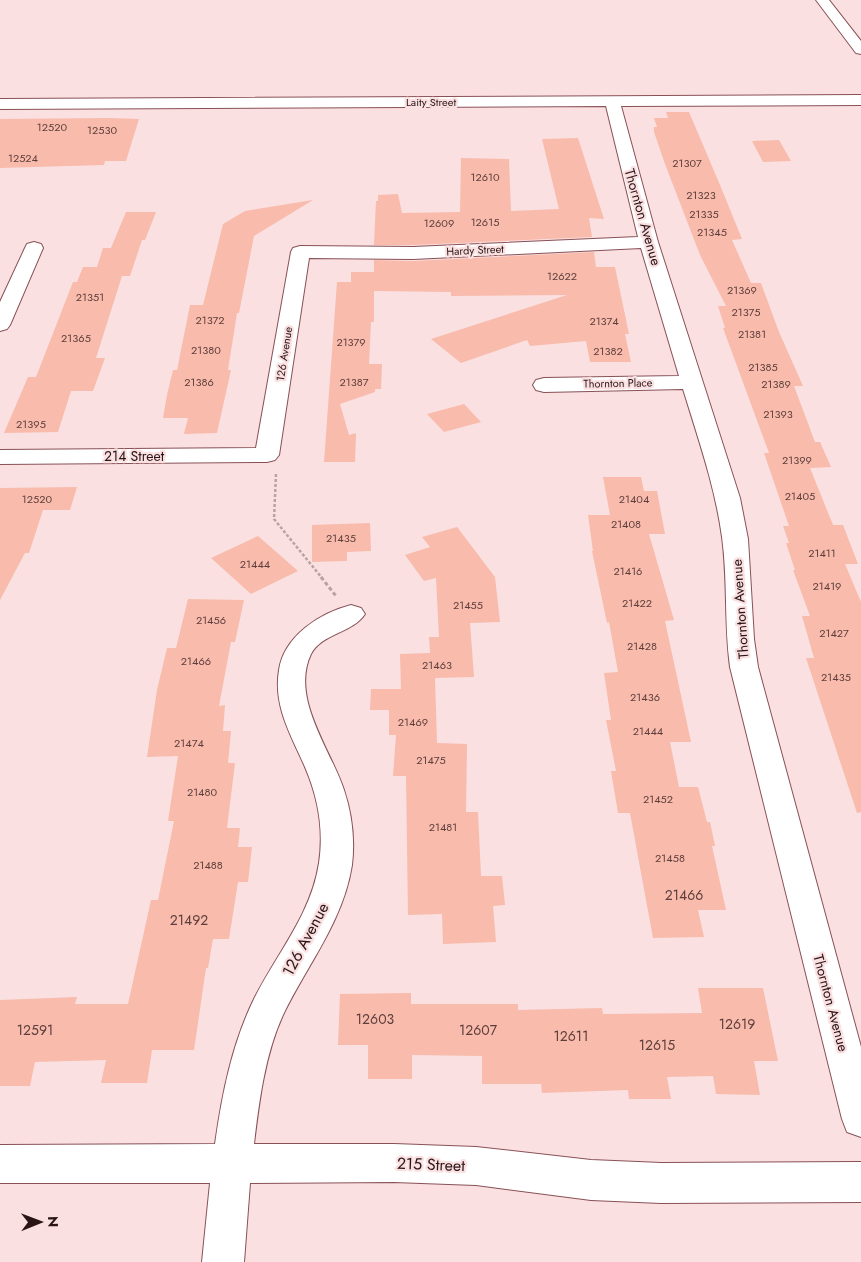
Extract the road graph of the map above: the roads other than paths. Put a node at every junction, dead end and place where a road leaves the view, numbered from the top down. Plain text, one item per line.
1 (822, 0) edge
2 (861, 50) edge
3 (861, 100) edge
4 (612, 101) junction
5 (0, 104) edge
6 (649, 242) junction
7 (34, 248) dead end
8 (300, 252) joint
9 (1, 320) edge
10 (692, 382) junction
11 (544, 385) dead end
12 (267, 455) joint
13 (0, 457) edge
14 (351, 614) road end
15 (861, 1119) edge
16 (0, 1164) edge
17 (233, 1164) junction
18 (861, 1182) edge
19 (223, 1262) edge

1 - 2 street
3 - 4 street, Laity Street
4 - 5 street, Laity Street
4 - 6 street, Thornton Avenue
6 - 8 street, Hardy Street
6 - 10 street, Thornton Avenue
7 - 9 street
8 - 12 street, 126 Avenue
10 - 11 street, Thornton Place
10 - 15 street, Thornton Avenue
12 - 13 street, 214 Street
14 - 17 street, 126 Avenue
16 - 17 street, 215 Street
17 - 18 street, 215 Street
17 - 19 street, 126 Avenue

